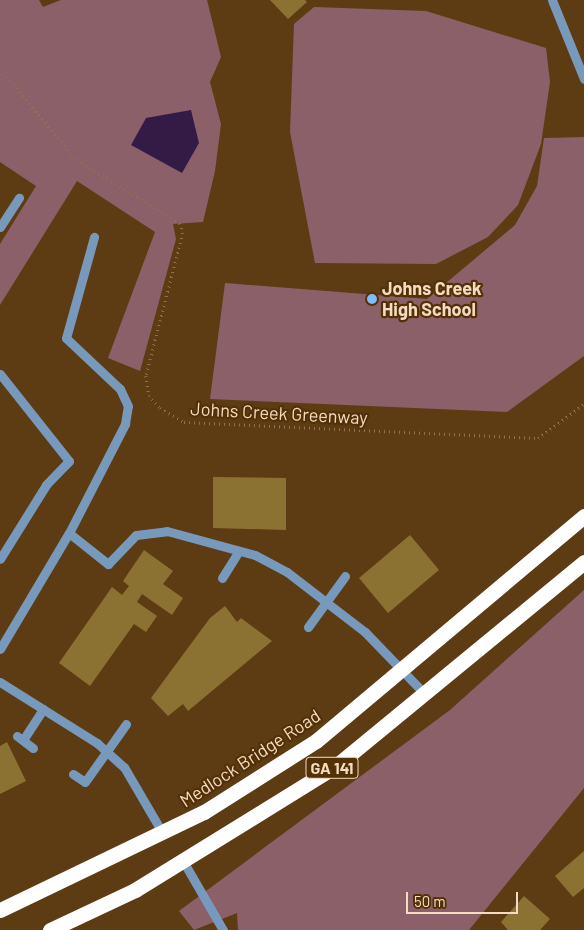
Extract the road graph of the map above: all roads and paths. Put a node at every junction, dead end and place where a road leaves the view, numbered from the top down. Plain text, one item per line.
1 (552, 0) edge
2 (0, 69) edge
3 (584, 79) edge
4 (19, 198) dead end
5 (0, 227) edge
6 (94, 237) dead end
7 (0, 374) edge
8 (584, 404) edge
9 (584, 516) edge
10 (69, 533) junction
11 (240, 551) junction
12 (0, 559) edge
13 (584, 562) edge
14 (345, 576) dead end
15 (222, 578) dead end
16 (326, 602) junction
17 (308, 627) dead end
18 (0, 649) edge
19 (402, 670) junction
20 (0, 682) edge
21 (424, 694) junction
22 (43, 709) junction
23 (126, 724) dead end
24 (33, 748) dead end
25 (108, 752) junction
26 (73, 774) dead end
27 (162, 832) junction
28 (183, 861) junction
29 (0, 910) edge
30 (50, 930) edge
31 (224, 930) edge

1 - 3 street
2 - 8 path, Johns Creek Greenway
4 - 5 street
6 - 10 street
7 - 12 street
9 - 19 highway, Medlock Bridge Road / GA 141
10 - 11 street
10 - 18 street
11 - 15 street
11 - 16 street
13 - 21 highway, GA 141
14 - 16 street
16 - 17 street
16 - 19 street
19 - 21 street
19 - 27 highway, Medlock Bridge Road / GA 141
20 - 22 street
21 - 28 highway, GA 141
22 - 24 street
22 - 25 street
23 - 25 street
25 - 26 street
25 - 27 street
27 - 29 highway, Medlock Bridge Road / GA 141
28 - 30 highway, GA 141
28 - 31 street

